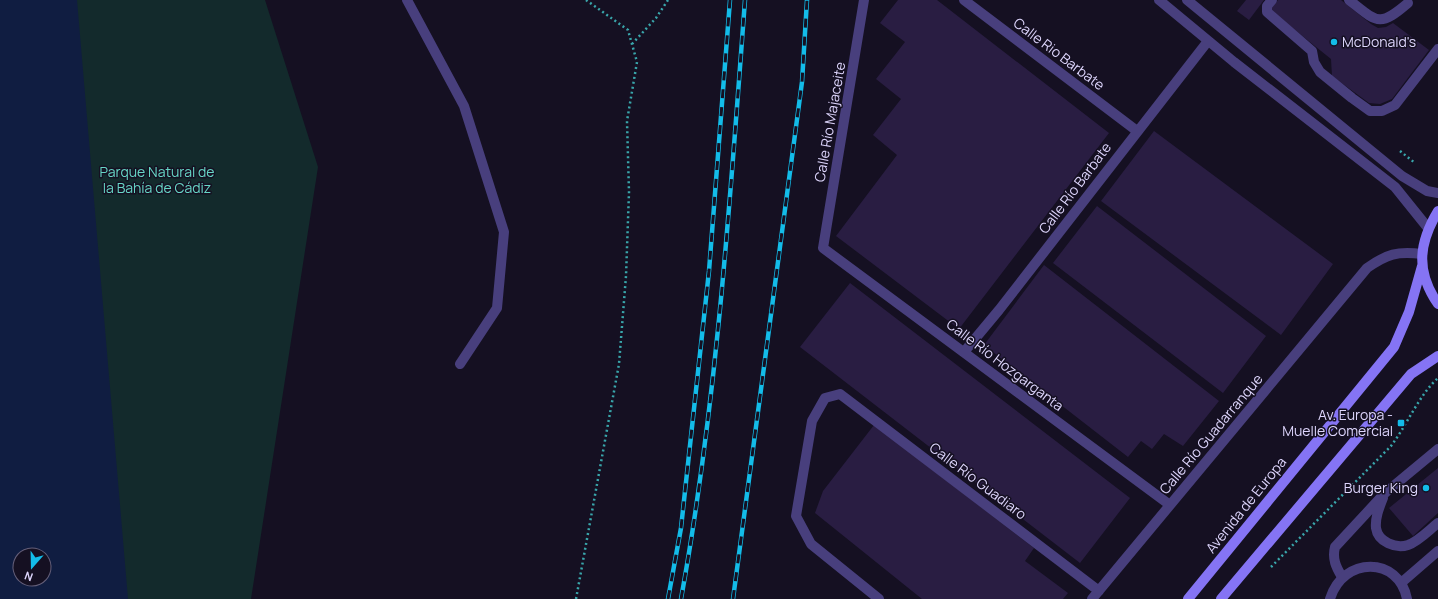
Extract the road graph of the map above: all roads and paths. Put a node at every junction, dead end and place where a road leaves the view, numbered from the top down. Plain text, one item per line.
1 (407, 0) edge
2 (586, 0) edge
3 (668, 0) edge
4 (864, 0) edge
5 (964, 0) edge
6 (1159, 0) edge
7 (1187, 0) edge
8 (1272, 0) edge
9 (1349, 0) edge
10 (1408, 3) dead end
11 (1208, 41) junction
12 (632, 44) junction
13 (1438, 49) edge
14 (1137, 131) junction
15 (1438, 194) edge
16 (1438, 211) edge
17 (1428, 228) junction
18 (823, 248) joint
19 (1422, 254) junction
20 (1422, 266) junction
21 (1438, 304) edge
22 (964, 352) junction
23 (1438, 356) edge
24 (460, 364) dead end
25 (1438, 378) edge
26 (1438, 449) edge
27 (1385, 493) junction
28 (1170, 505) junction
29 (1438, 523) edge
30 (1438, 551) edge
31 (1269, 569) dead end
32 (1342, 577) junction
33 (1401, 583) junction
34 (1099, 591) junction
35 (576, 599) edge
36 (879, 599) edge
37 (1092, 599) edge
38 (1188, 599) edge
39 (1221, 599) edge
40 (1330, 599) edge
41 (1407, 599) edge

1 - 24 street
2 - 12 path
3 - 12 path
4 - 18 street, Calle Río Majaceite
5 - 14 street, Calle Rio Barbate
6 - 11 street
7 - 15 street
8 - 13 street
9 - 10 street
11 - 14 street, Calle Río Barbate
11 - 17 street
12 - 35 path
14 - 22 street, Calle Río Barbate
16 - 17 main road
17 - 19 main road
18 - 22 street, Calle Río Hozgarganta
19 - 20 main road
19 - 28 street, Calle Río Guadarranque
20 - 21 main road
20 - 38 main road, Avenida de Europa
22 - 28 street, Calle Río Hozgarganta
23 - 39 main road
25 - 31 path
26 - 27 street
27 - 29 street
27 - 32 street
28 - 34 street, Calle Río Guadarranque
30 - 33 street
32 - 33 street
32 - 40 street
33 - 41 street
34 - 36 street, Calle Río Guadiaro
34 - 37 street, Calle Río Guadarranque

